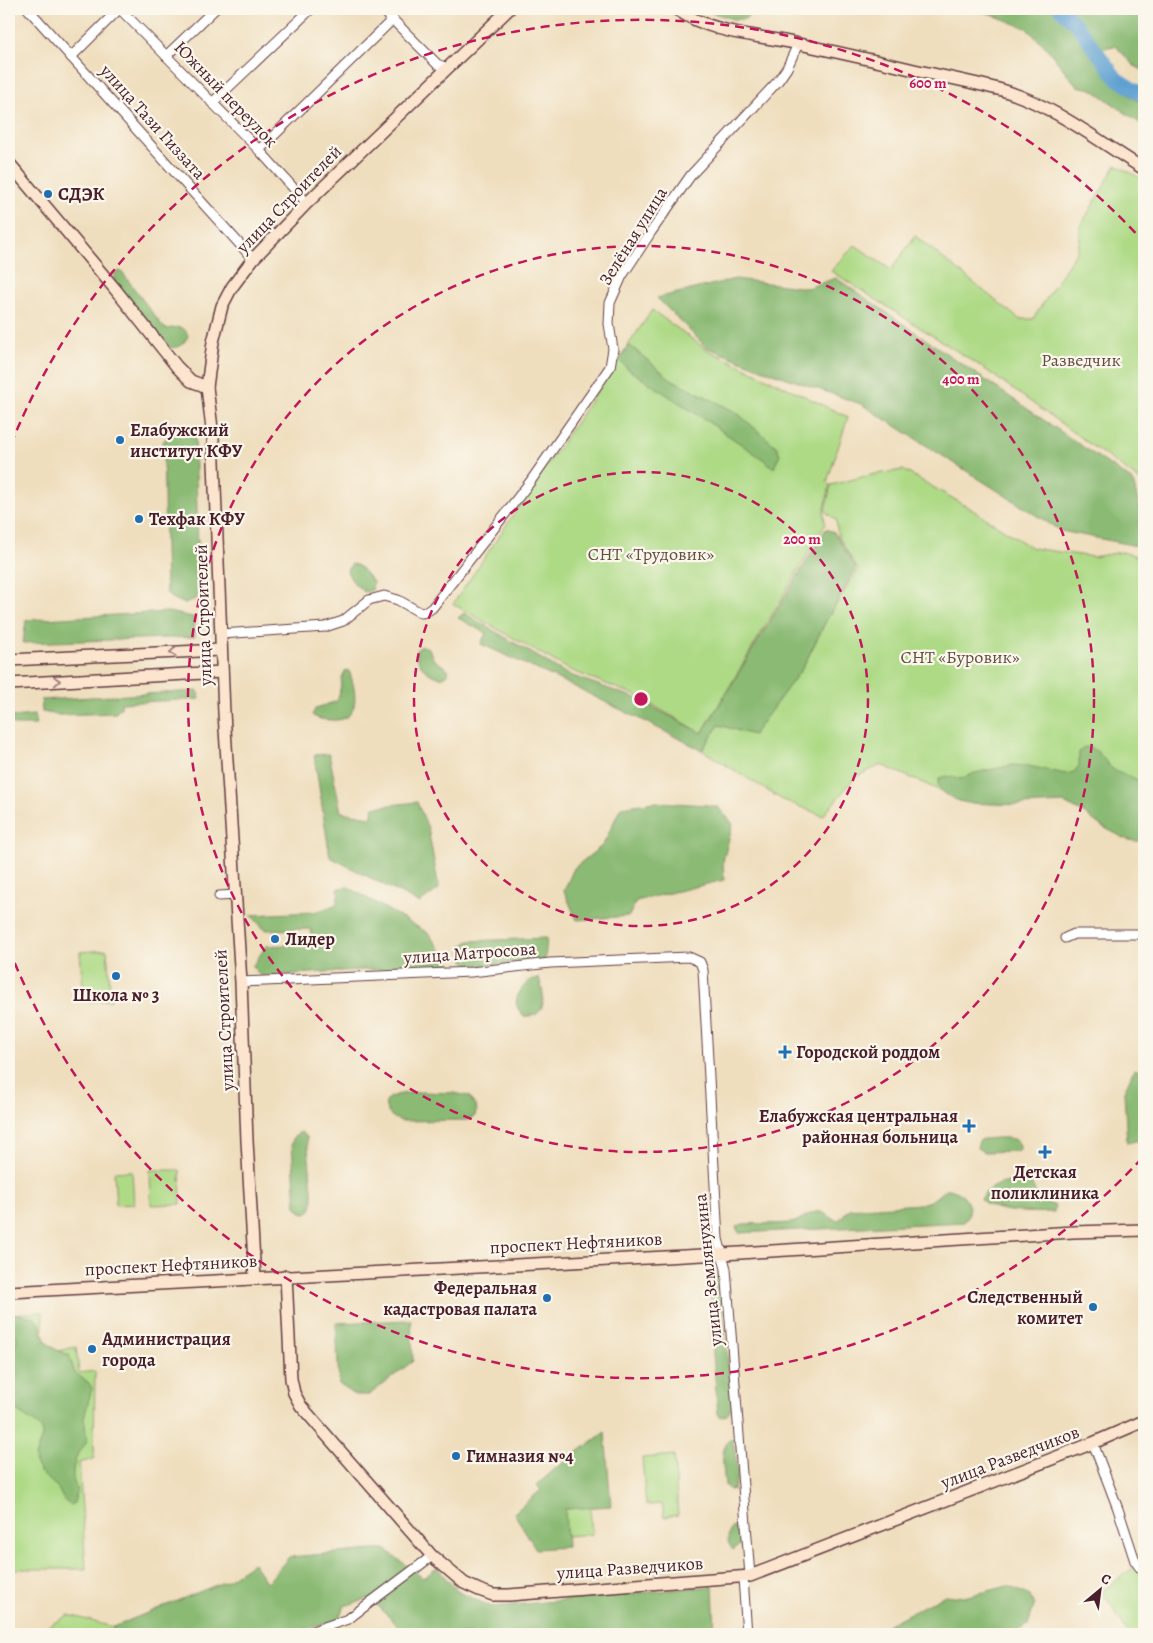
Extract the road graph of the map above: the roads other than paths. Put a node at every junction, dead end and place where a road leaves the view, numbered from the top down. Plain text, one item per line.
1 (28, 9) edge
2 (120, 9) edge
3 (214, 9) edge
4 (311, 9) edge
5 (382, 9) edge
6 (509, 9) edge
7 (676, 9) edge
8 (393, 20) junction
9 (798, 44) junction
10 (166, 56) junction
11 (71, 57) junction
12 (447, 68) junction
13 (212, 103) junction
14 (258, 150) junction
15 (9, 163) edge
16 (1144, 169) edge
17 (308, 202) junction
18 (253, 259) junction
19 (207, 387) junction
20 (221, 634) junction
21 (221, 650) junction
22 (9, 660) edge
23 (222, 672) junction
24 (9, 684) edge
25 (236, 895) junction
26 (219, 896) dead end
27 (1144, 934) edge
28 (1065, 938) dead end
29 (700, 962) joint
30 (241, 982) junction
31 (1144, 1230) edge
32 (723, 1254) junction
33 (286, 1276) junction
34 (255, 1279) junction
35 (9, 1292) edge
36 (1144, 1421) edge
37 (1093, 1443) junction
38 (432, 1556) junction
39 (1144, 1573) edge
40 (746, 1577) junction
41 (304, 1634) edge
42 (747, 1634) edge

1 - 11 street, улица Тази Гиззата
2 - 10 street, Южный переулок
2 - 11 street
3 - 10 street
4 - 13 street
5 - 8 street
6 - 12 street, улица Строителей
7 - 9 street
8 - 12 street
8 - 14 street
9 - 16 street
9 - 20 street, Зелёная улица
10 - 13 street, Южный переулок
11 - 18 street, улица Тази Гиззата
12 - 17 street, улица Строителей
13 - 14 street, Южный переулок
14 - 17 street, Южный переулок
15 - 19 street
17 - 18 street, улица Строителей
18 - 19 street, улица Строителей
19 - 20 street, улица Строителей
20 - 21 street, улица Строителей
21 -> 22 street
21 - 23 street, улица Строителей
24 -> 23 street
23 - 25 street, улица Строителей
25 - 26 street
25 - 30 street, улица Строителей
27 - 28 street
29 - 30 street, улица Матросова
29 - 32 street, улица Землянухина
30 - 34 street, улица Строителей
31 - 32 street, проспект Нефтяников
32 - 33 street, проспект Нефтяников
32 - 40 street, улица Землянухина
33 - 34 street, проспект Нефтяников
33 - 38 street, улица Разведчиков
34 - 35 street, проспект Нефтяников
36 - 37 street, улица Разведчиков
37 - 39 street
37 - 40 street, улица Разведчиков
38 - 40 street, улица Разведчиков
38 - 41 street
40 - 42 street, улица Землянухина

